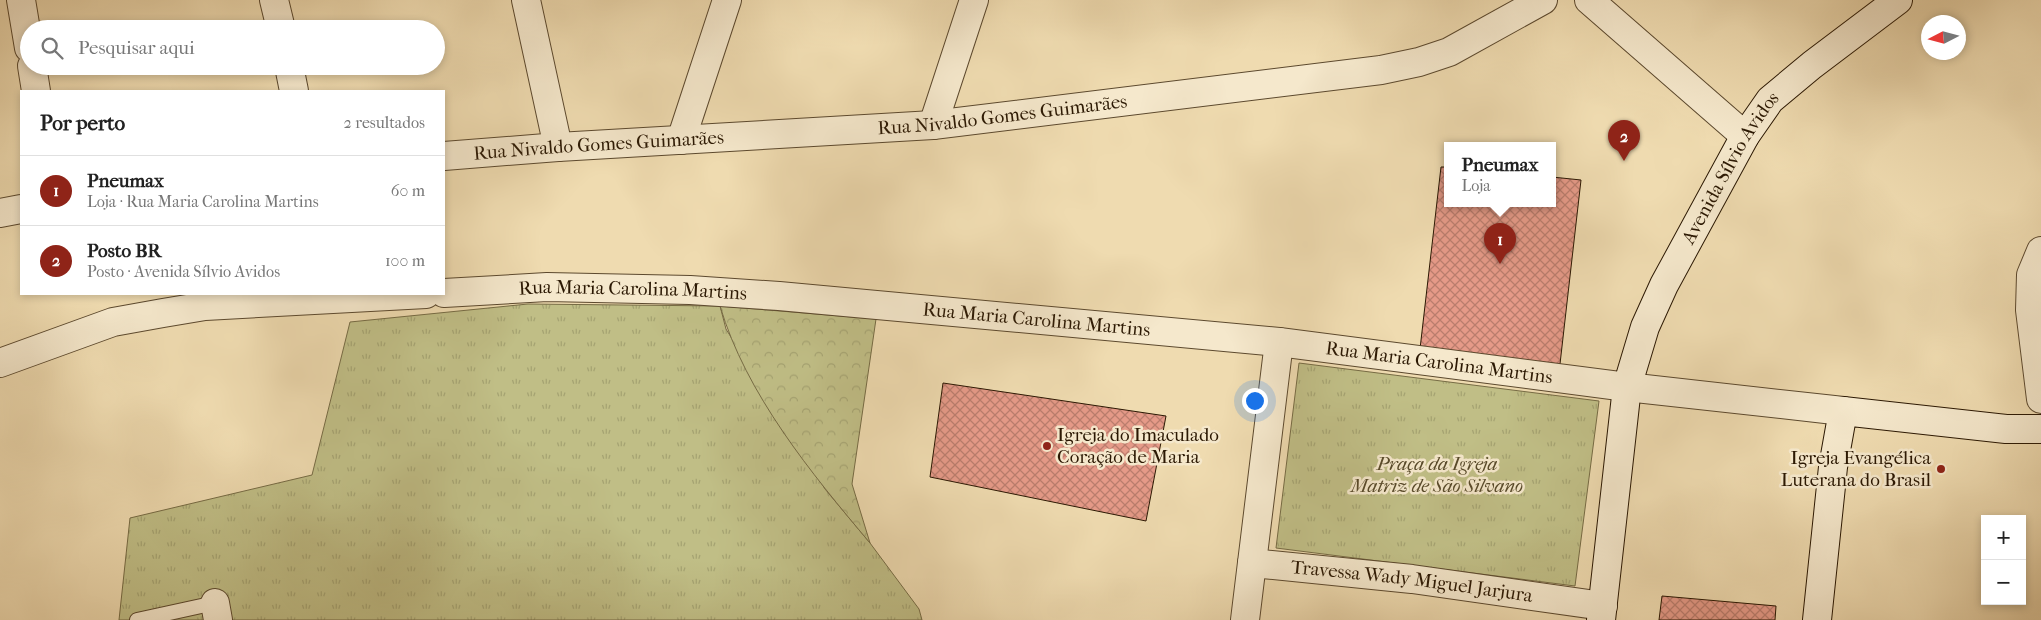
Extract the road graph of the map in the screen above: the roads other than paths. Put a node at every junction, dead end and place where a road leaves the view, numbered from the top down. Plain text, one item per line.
1 (21, 0) edge
2 (274, 0) edge
3 (526, 0) edge
4 (727, 0) edge
5 (974, 0) edge
6 (1543, 0) edge
7 (1589, 0) edge
8 (1898, 0) edge
9 (24, 20) edge
10 (278, 20) edge
11 (33, 75) edge
12 (290, 75) edge
13 (36, 90) edge
14 (294, 90) edge
15 (933, 125) junction
16 (1745, 136) junction
17 (681, 140) junction
18 (558, 147) junction
19 (445, 156) edge
20 (20, 209) edge
21 (0, 213) edge
22 (2041, 251) edge
23 (445, 293) edge
24 (408, 295) edge
25 (1279, 342) junction
26 (0, 363) edge
27 (1627, 387) junction
28 (2041, 399) edge
29 (1843, 411) junction
30 (2041, 429) edge
31 (1252, 563) junction
32 (216, 612) edge
33 (1602, 613) edge
34 (137, 620) edge
35 (1245, 620) edge
36 (1816, 620) edge

1 - 9 street
2 - 10 street
3 - 18 street
4 - 17 street
5 - 15 street
6 - 15 street, Rua Nivaldo Gomes Guimarães
7 - 16 street
8 - 16 street, Avenida Sílvio Avidos
11 - 13 street
12 - 14 street
15 - 17 street, Rua Nivaldo Gomes Guimarães
16 - 27 street, Avenida Sílvio Avidos
17 - 18 street, Rua Nivaldo Gomes Guimarães
18 - 19 street, Rua Nivaldo Gomes Guimarães
20 - 21 street
22 - 28 street
23 - 25 street, Rua Maria Carolina Martins
24 - 26 street
25 - 27 street, Rua Maria Carolina Martins
25 - 31 street
27 - 29 street
27 - 33 street, Avenida Sílvio Avidos
29 - 30 street
29 - 36 street
31 - 33 street, Travessa Wady Miguel Jarjura
31 - 35 street
32 - 34 lane

